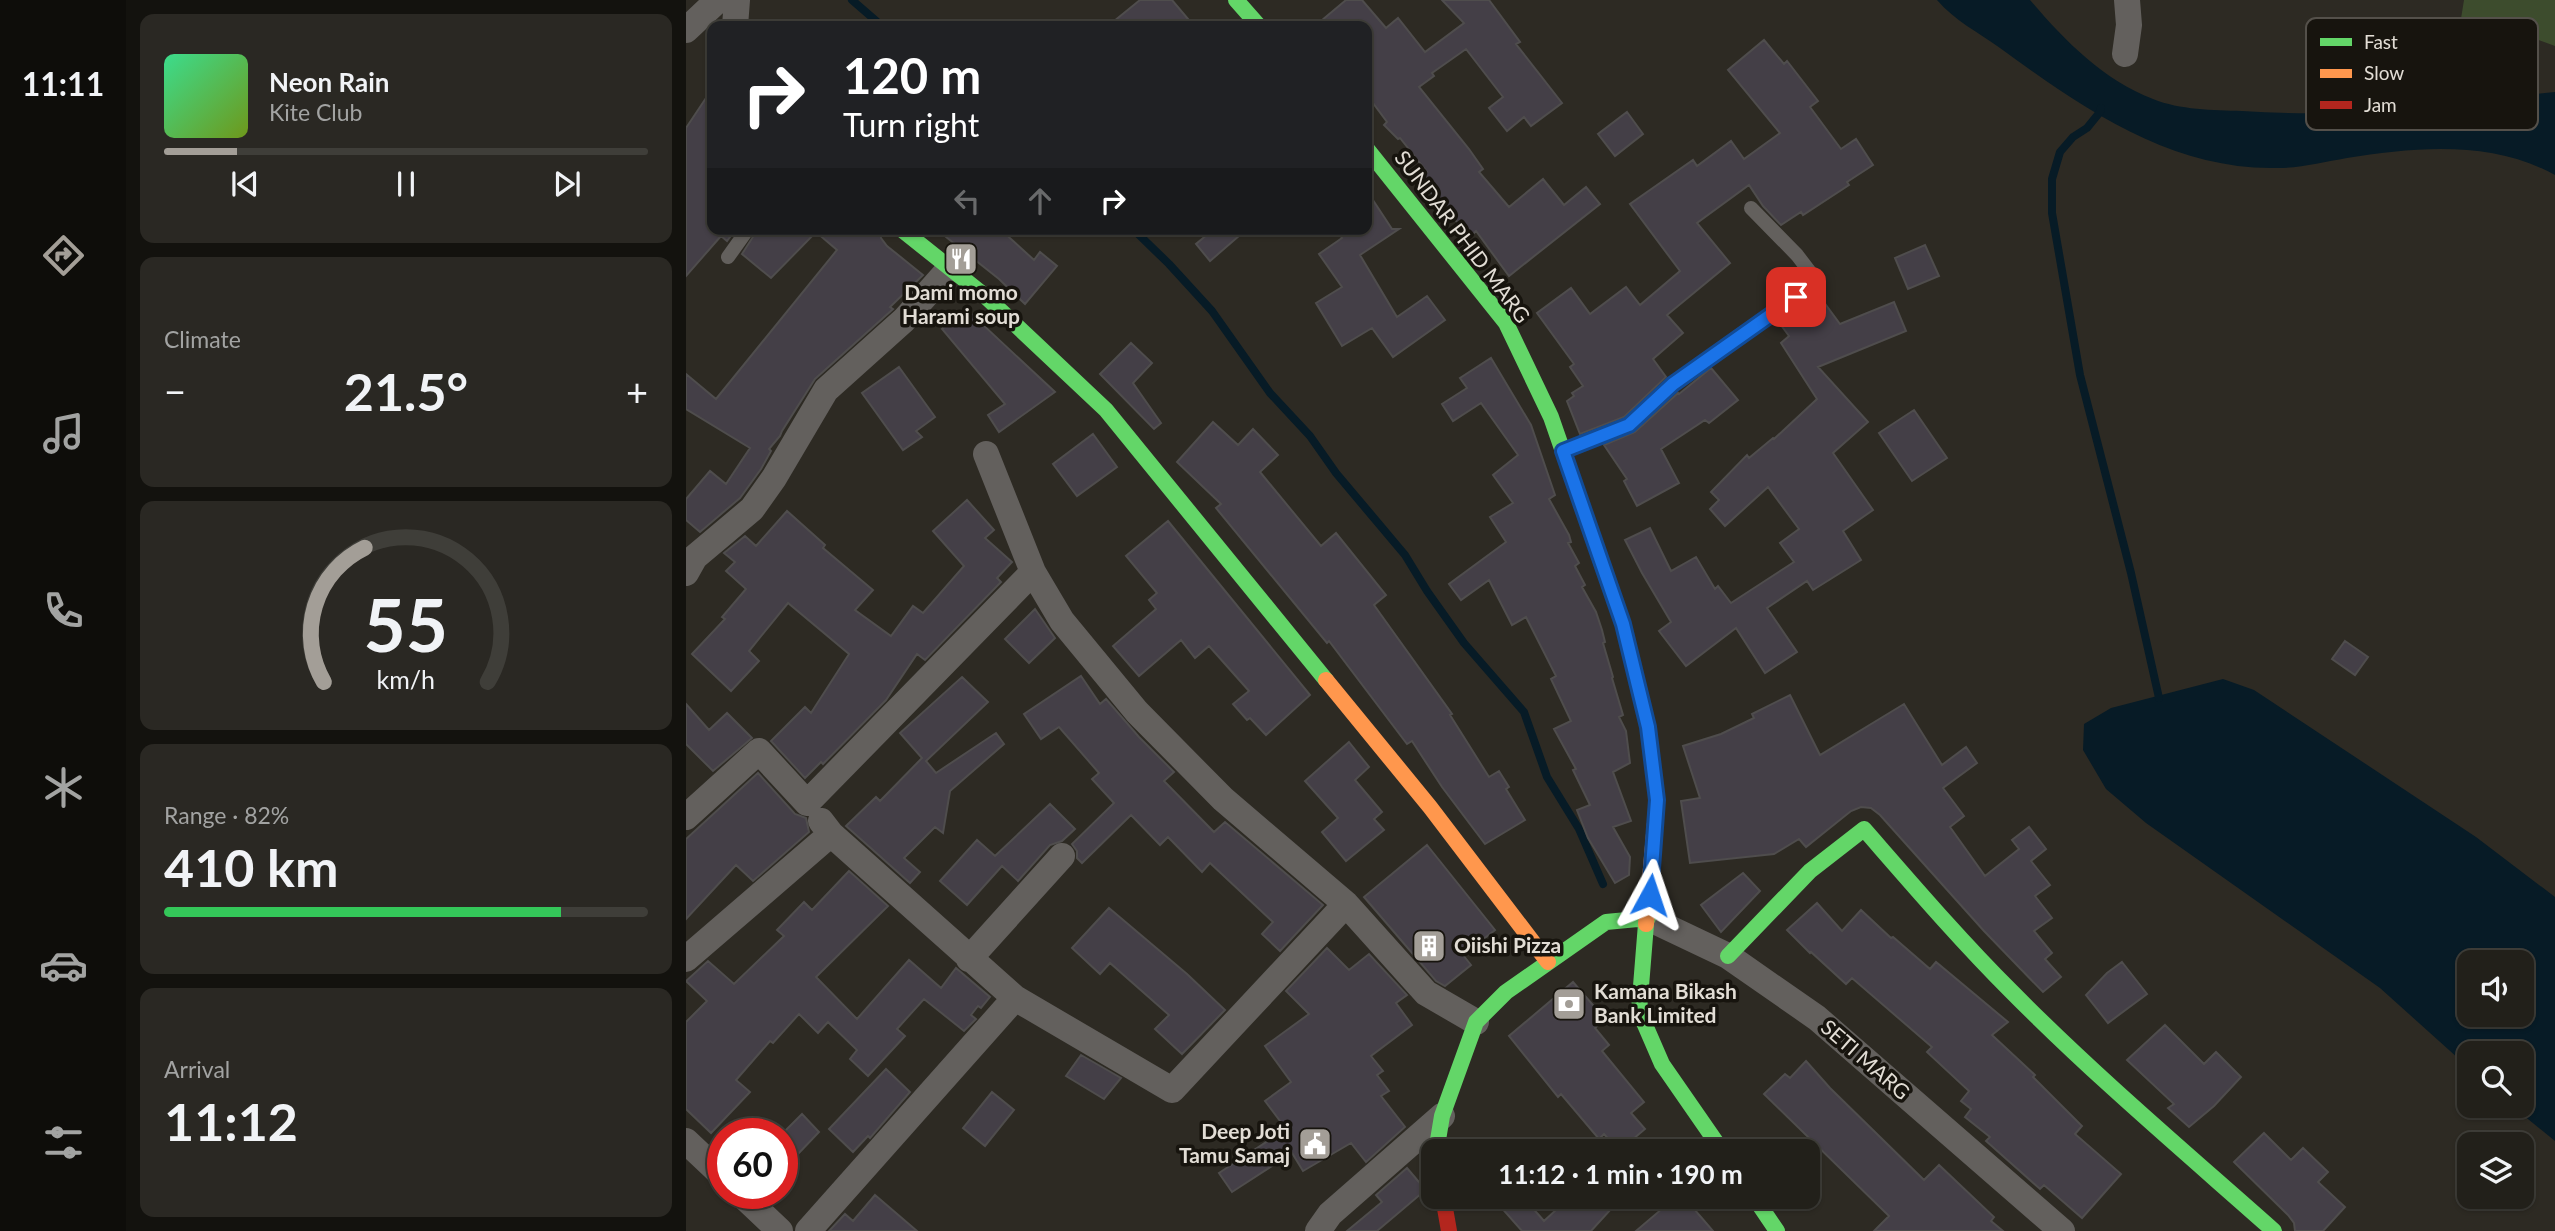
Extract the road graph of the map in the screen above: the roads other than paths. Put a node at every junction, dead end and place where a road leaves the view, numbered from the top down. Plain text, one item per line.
1 (718, 0) edge
2 (737, 0) edge
3 (1236, 0) edge
4 (2127, 0) edge
5 (735, 21) edge
6 (1255, 21) edge
7 (686, 30) edge
8 (2125, 54) dead end
9 (1372, 155) edge
10 (1751, 208) dead end
11 (744, 235) edge
12 (909, 235) edge
13 (728, 257) dead end
14 (950, 268) junction
15 (1563, 451) junction
16 (986, 454) dead end
17 (1033, 572) junction
18 (686, 573) edge
19 (807, 803) junction
20 (686, 817) edge
21 (831, 834) junction
22 (1062, 856) dead end
23 (1346, 904) junction
24 (1648, 918) junction
25 (1728, 956) junction
26 (686, 958) edge
27 (969, 959) junction
28 (1548, 962) junction
29 (1015, 998) junction
30 (1476, 1022) junction
31 (1442, 1115) junction
32 (1438, 1139) edge
33 (1714, 1139) edge
34 (686, 1141) edge
35 (707, 1161) edge
36 (756, 1209) edge
37 (1445, 1209) edge
38 (1762, 1209) edge
39 (1448, 1230) edge
40 (779, 1231) edge
41 (808, 1231) edge
42 (1318, 1231) edge
43 (1777, 1231) edge
44 (2062, 1231) edge
45 (2274, 1231) edge

1 - 7 street
2 - 5 street
3 - 6 street
4 - 8 street
9 - 15 street, SUNDAR PHID MARG
10 - 15 lane
11 - 13 lane
12 - 14 street
14 - 18 street
14 - 28 street
15 - 24 street, SUNDAR PHID MARG
16 - 17 street
17 - 19 street
17 - 23 street
19 - 20 street
19 - 21 street
21 - 26 street
21 - 27 street
22 - 27 street
23 - 29 street
23 - 30 street
24 - 25 street, SETI MARG
24 - 28 street
24 - 33 street, SUNDAR PHID MARG
25 - 44 street, SETI MARG
25 - 45 street
27 - 29 street
28 - 30 street
29 - 41 street
30 - 31 street
31 - 32 street
31 - 42 street
34 - 35 street
36 - 40 street
37 - 39 street
38 - 43 street

